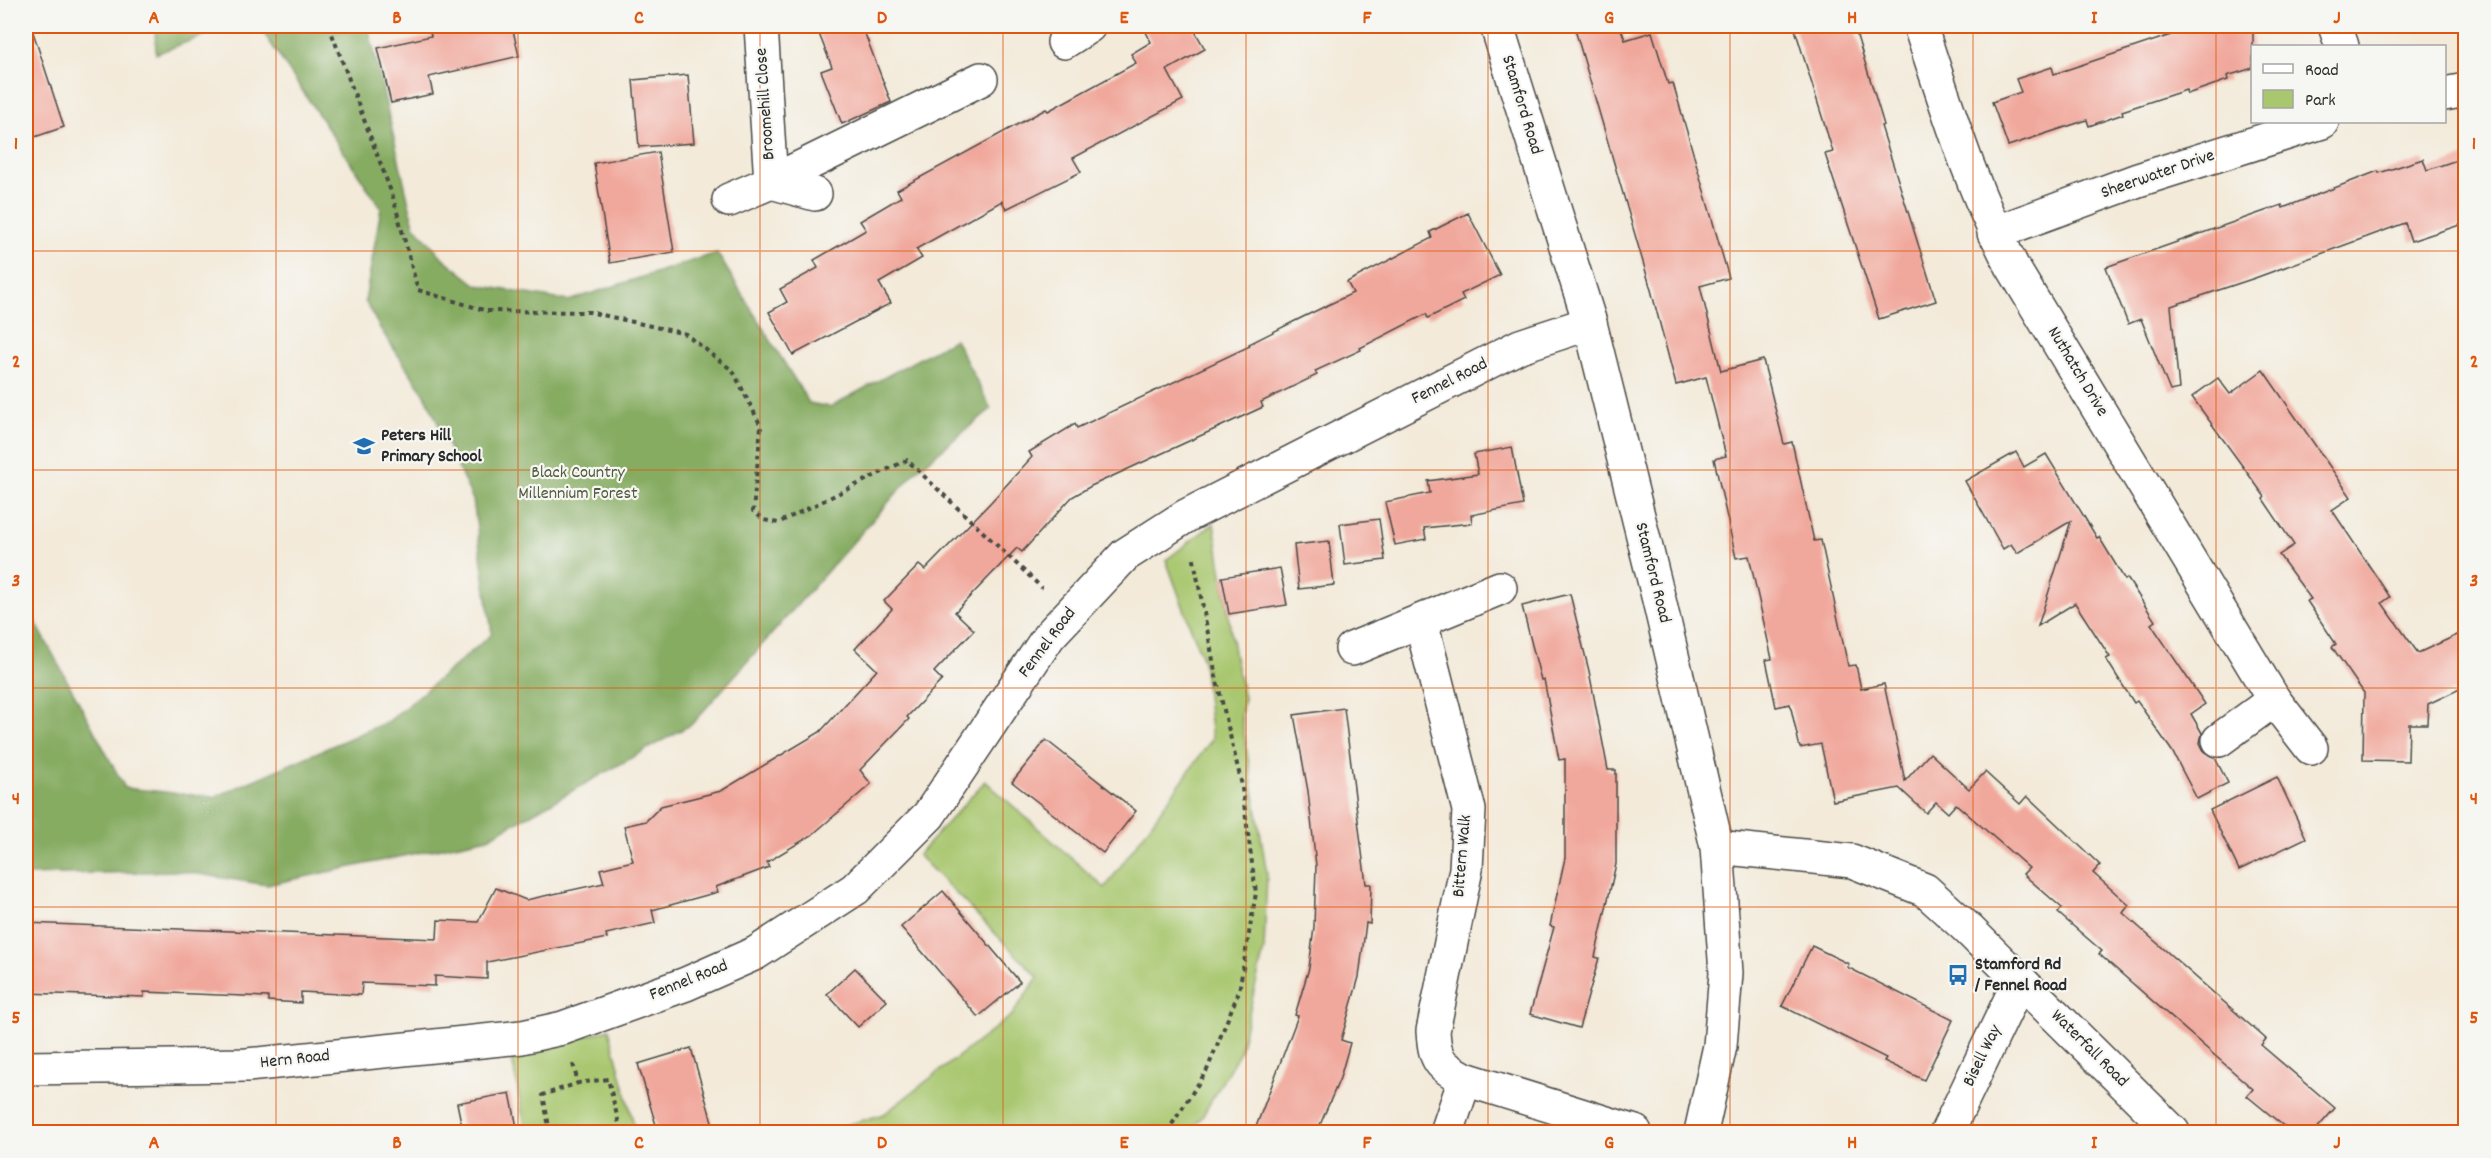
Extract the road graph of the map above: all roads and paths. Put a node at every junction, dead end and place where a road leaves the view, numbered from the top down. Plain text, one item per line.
1 (329, 26) edge
2 (761, 26) edge
3 (1497, 26) edge
4 (1920, 26) edge
5 (2335, 26) edge
6 (2342, 45) edge
7 (981, 79) dead end
8 (2466, 90) edge
9 (2446, 94) edge
10 (2319, 123) edge
11 (771, 182) junction
12 (814, 194) dead end
13 (729, 200) dead end
14 (1994, 232) junction
15 (1590, 323) junction
16 (1186, 516) junction
17 (1500, 588) dead end
18 (1069, 613) junction
19 (1421, 622) junction
20 (1352, 649) dead end
21 (2274, 700) junction
22 (2219, 740) dead end
23 (2311, 748) dead end
24 (1717, 847) junction
25 (2020, 980) junction
26 (563, 1028) junction
27 (26, 1068) edge
28 (1465, 1079) junction
29 (578, 1083) junction
30 (550, 1132) edge
31 (621, 1132) edge
32 (1167, 1132) edge
33 (1447, 1132) edge
34 (1635, 1132) edge
35 (1701, 1132) edge
36 (1947, 1132) edge
37 (2173, 1132) edge

1 - 18 path
2 - 11 street, Broomehill Close
3 - 15 street, Stamford Road
4 - 14 street, Nuthatch Drive
5 - 6 street
7 - 11 street
8 - 9 street
10 - 14 street, Sheerwater Drive
11 - 12 street, Broomehill Close
11 - 13 street, Broomehill Close
14 - 21 street, Nuthatch Drive
15 - 16 street, Fennel Road
15 - 24 street, Stamford Road
16 - 18 street, Fennel Road
16 - 32 path
17 - 19 street
18 - 26 street, Fennel Road
19 - 20 street
19 - 28 street, Bittern Walk
21 - 22 street
21 - 23 street, Nuthatch Drive
24 - 25 street, Waterfall Road
24 - 35 street, Stamford Road
25 - 36 street, Bisell Way
25 - 37 street, Waterfall Road
26 - 27 street, Hern Road
26 - 29 path
28 - 33 street
28 - 34 street, Bittern Walk
29 - 30 path
29 - 31 path

